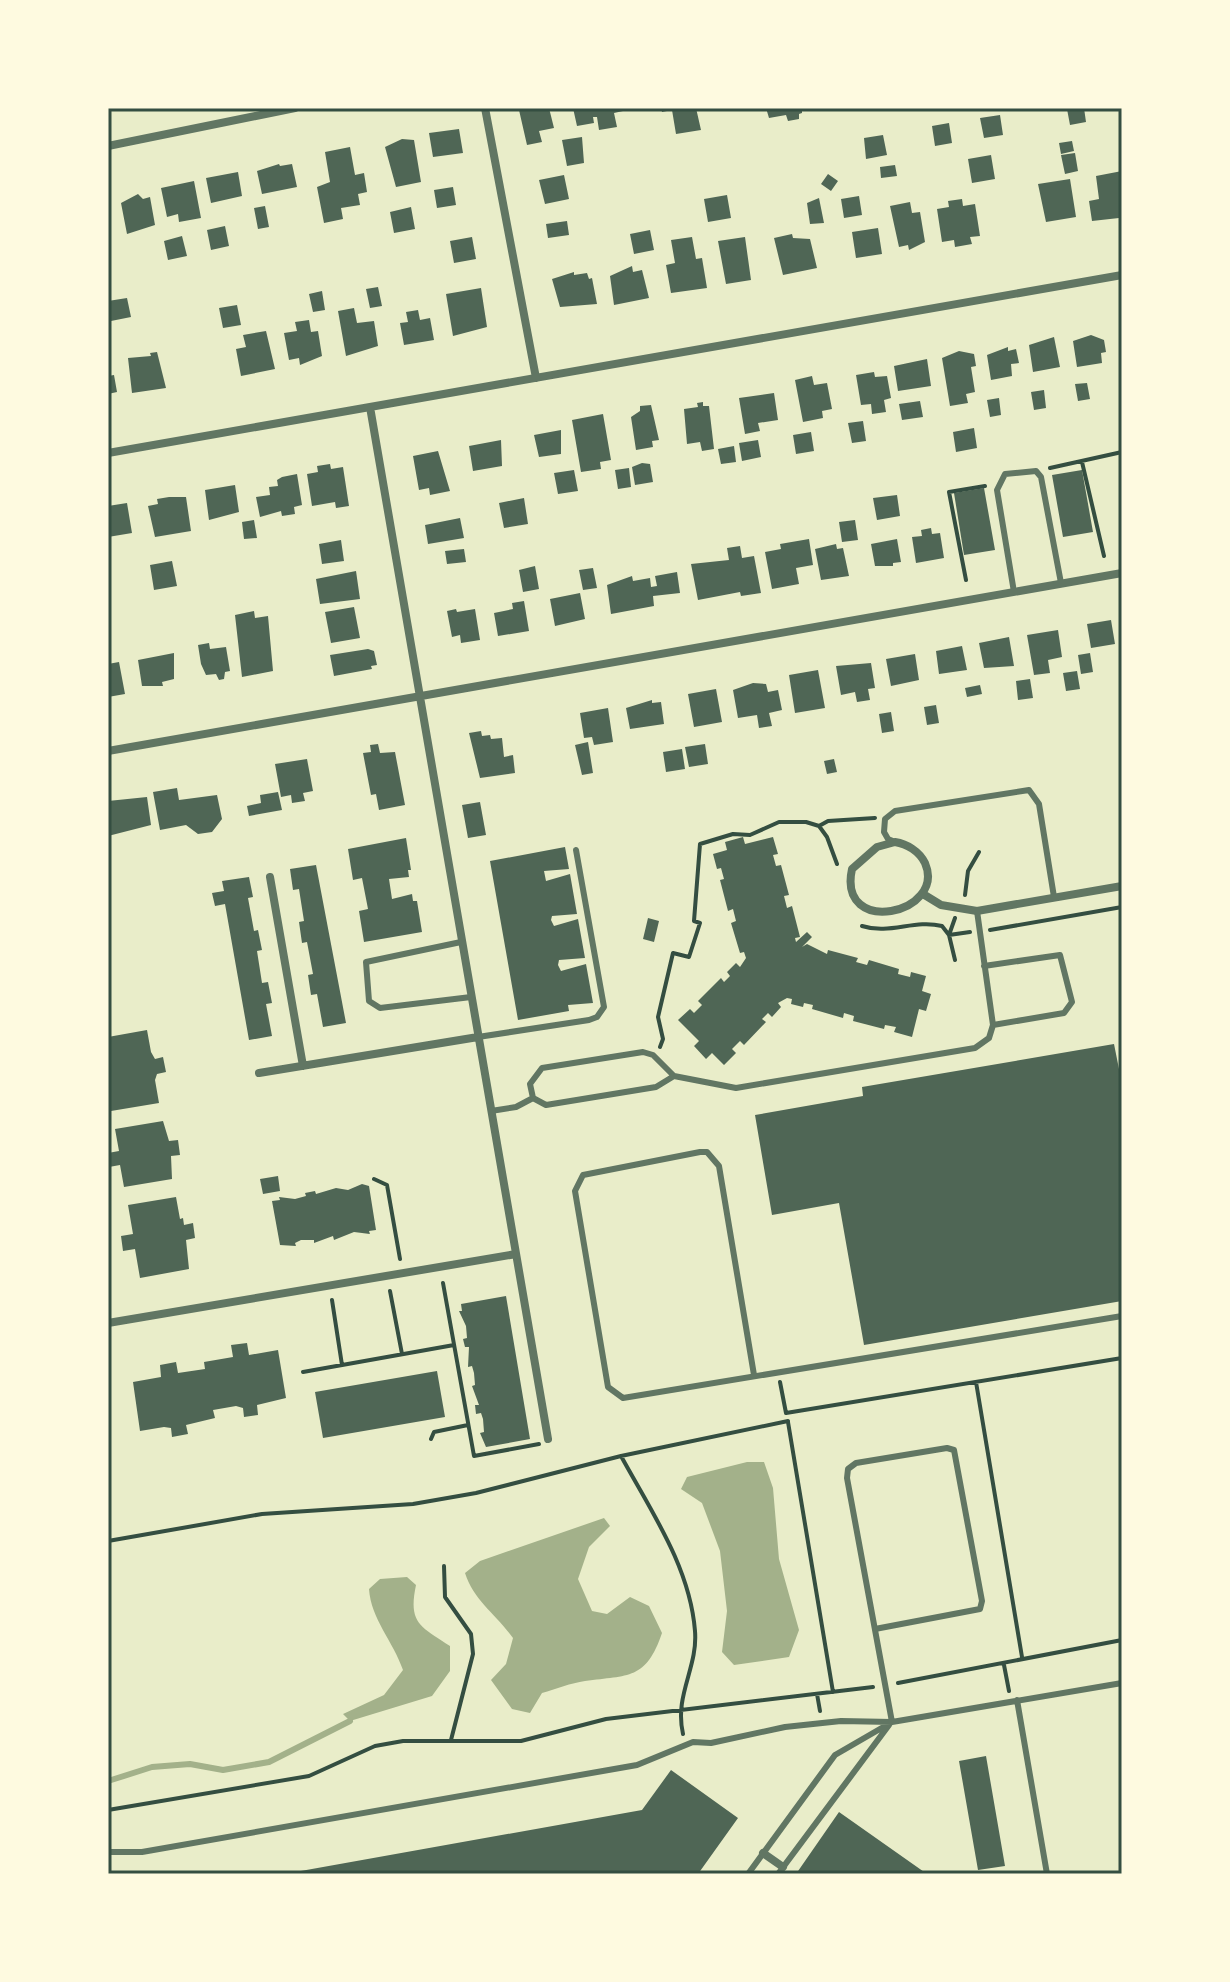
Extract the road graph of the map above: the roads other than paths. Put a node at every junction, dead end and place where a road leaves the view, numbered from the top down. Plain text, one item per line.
1 (295, 108) edge
2 (485, 108) edge
3 (108, 146) edge
4 (1122, 275) edge
5 (536, 378) junction
6 (370, 407) junction
7 (108, 453) edge
8 (1122, 573) edge
9 (1061, 583) junction
10 (1014, 592) junction
11 (420, 696) junction
12 (108, 751) edge
13 (895, 842) junction
14 (576, 850) dead end
15 (270, 877) dead end
16 (1122, 887) edge
17 (923, 894) junction
18 (1054, 897) junction
19 (977, 911) junction
20 (461, 942) junction
21 (984, 966) junction
22 (471, 997) junction
23 (993, 1025) junction
24 (478, 1037) junction
25 (303, 1066) junction
26 (259, 1073) dead end
27 (674, 1076) junction
28 (533, 1098) junction
29 (491, 1111) junction
30 (516, 1254) junction
31 (1122, 1316) edge
32 (108, 1323) edge
33 (754, 1375) junction
34 (548, 1439) dead end
35 (875, 1629) junction
36 (1122, 1683) edge
37 (1014, 1701) junction
38 (892, 1722) junction
39 (108, 1852) edge
40 (763, 1853) junction
41 (780, 1871) edge
42 (748, 1874) edge
43 (1047, 1874) edge

1 - 3 street
2 - 5 street
4 - 5 street
5 - 6 street
6 - 7 street
6 - 11 street
8 - 9 street
9 - 10 street
9 - 10 lane
10 - 11 street
11 - 12 street
11 - 20 street
13 - 17 street
13 - 17 street
13 - 18 lane
14 - 24 lane
15 - 25 street
16 - 18 street
17 - 19 street
18 - 19 street
19 - 21 lane
20 - 22 street
20 - 22 lane
21 - 23 lane
21 - 23 lane
22 - 24 street
23 - 27 lane
24 - 25 street
24 - 29 street
25 - 26 street
27 - 28 lane
27 - 28 lane
28 - 29 lane
29 - 30 street
30 - 32 street
30 - 34 street
31 - 33 lane
33 - 33 lane
35 - 35 lane
35 - 38 lane
36 - 37 lane
37 - 38 lane
37 - 43 lane
38 - 39 lane
38 - 40 lane
38 - 41 lane
40 - 41 street
40 - 42 lane

